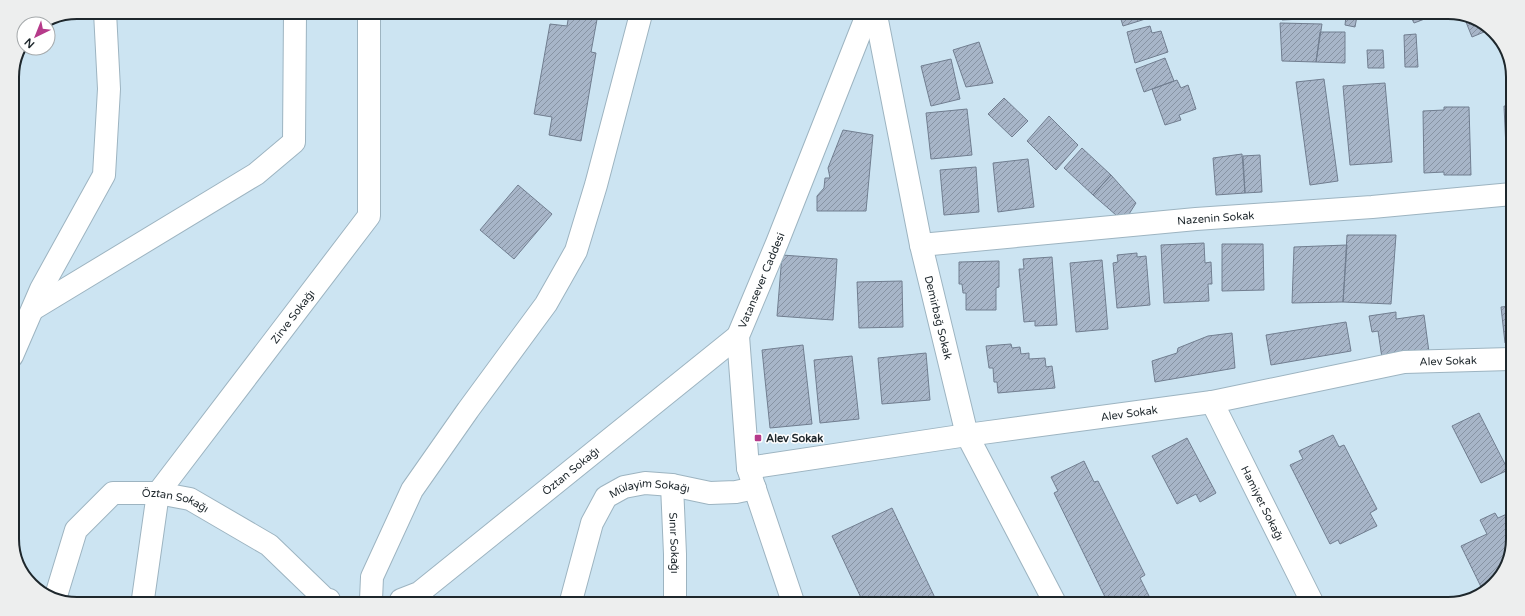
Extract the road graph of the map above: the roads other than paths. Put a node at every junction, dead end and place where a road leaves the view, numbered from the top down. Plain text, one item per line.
1 (105, 19) edge
2 (295, 19) edge
3 (369, 19) edge
4 (640, 19) edge
5 (865, 19) edge
6 (877, 19) edge
7 (1506, 195) edge
8 (921, 245) junction
9 (33, 309) junction
10 (738, 336) junction
11 (19, 340) edge
12 (1506, 360) edge
13 (1212, 402) junction
14 (967, 435) junction
15 (751, 478) junction
16 (672, 485) junction
17 (158, 493) junction
18 (57, 593) edge
19 (142, 597) edge
20 (324, 597) edge
21 (371, 597) edge
22 (409, 597) edge
23 (572, 597) edge
24 (675, 597) edge
25 (791, 597) edge
26 (1052, 597) edge
27 (1310, 597) edge

1 - 9 street
2 - 9 street
3 - 17 street, Zirve Sokağı
4 - 21 street
5 - 10 street, Vatansever Caddesi
6 - 8 street, Demirbağ Sokak
7 - 8 street, Nazenin Sokak
8 - 14 street, Demirbağ Sokak
9 - 11 street
10 - 15 street, Vatansever Caddesi
10 - 22 street, Öztan Sokağı
12 - 13 street, Alev Sokak
13 - 14 street, Alev Sokak
13 - 27 street, Hamiyet Sokağı
14 - 15 street, Alev Sokak
14 - 26 street, Demirbağ Sokak
15 - 16 street, Mülayim Sokağı
15 - 25 street, Vatansever Caddesi
16 - 23 street, Mülayim Sokağı
16 - 24 street, Sınır Sokağı
17 - 18 street, Öztan Sokağı
17 - 19 street, Zirve Sokağı
17 - 20 street, Öztan Sokağı

